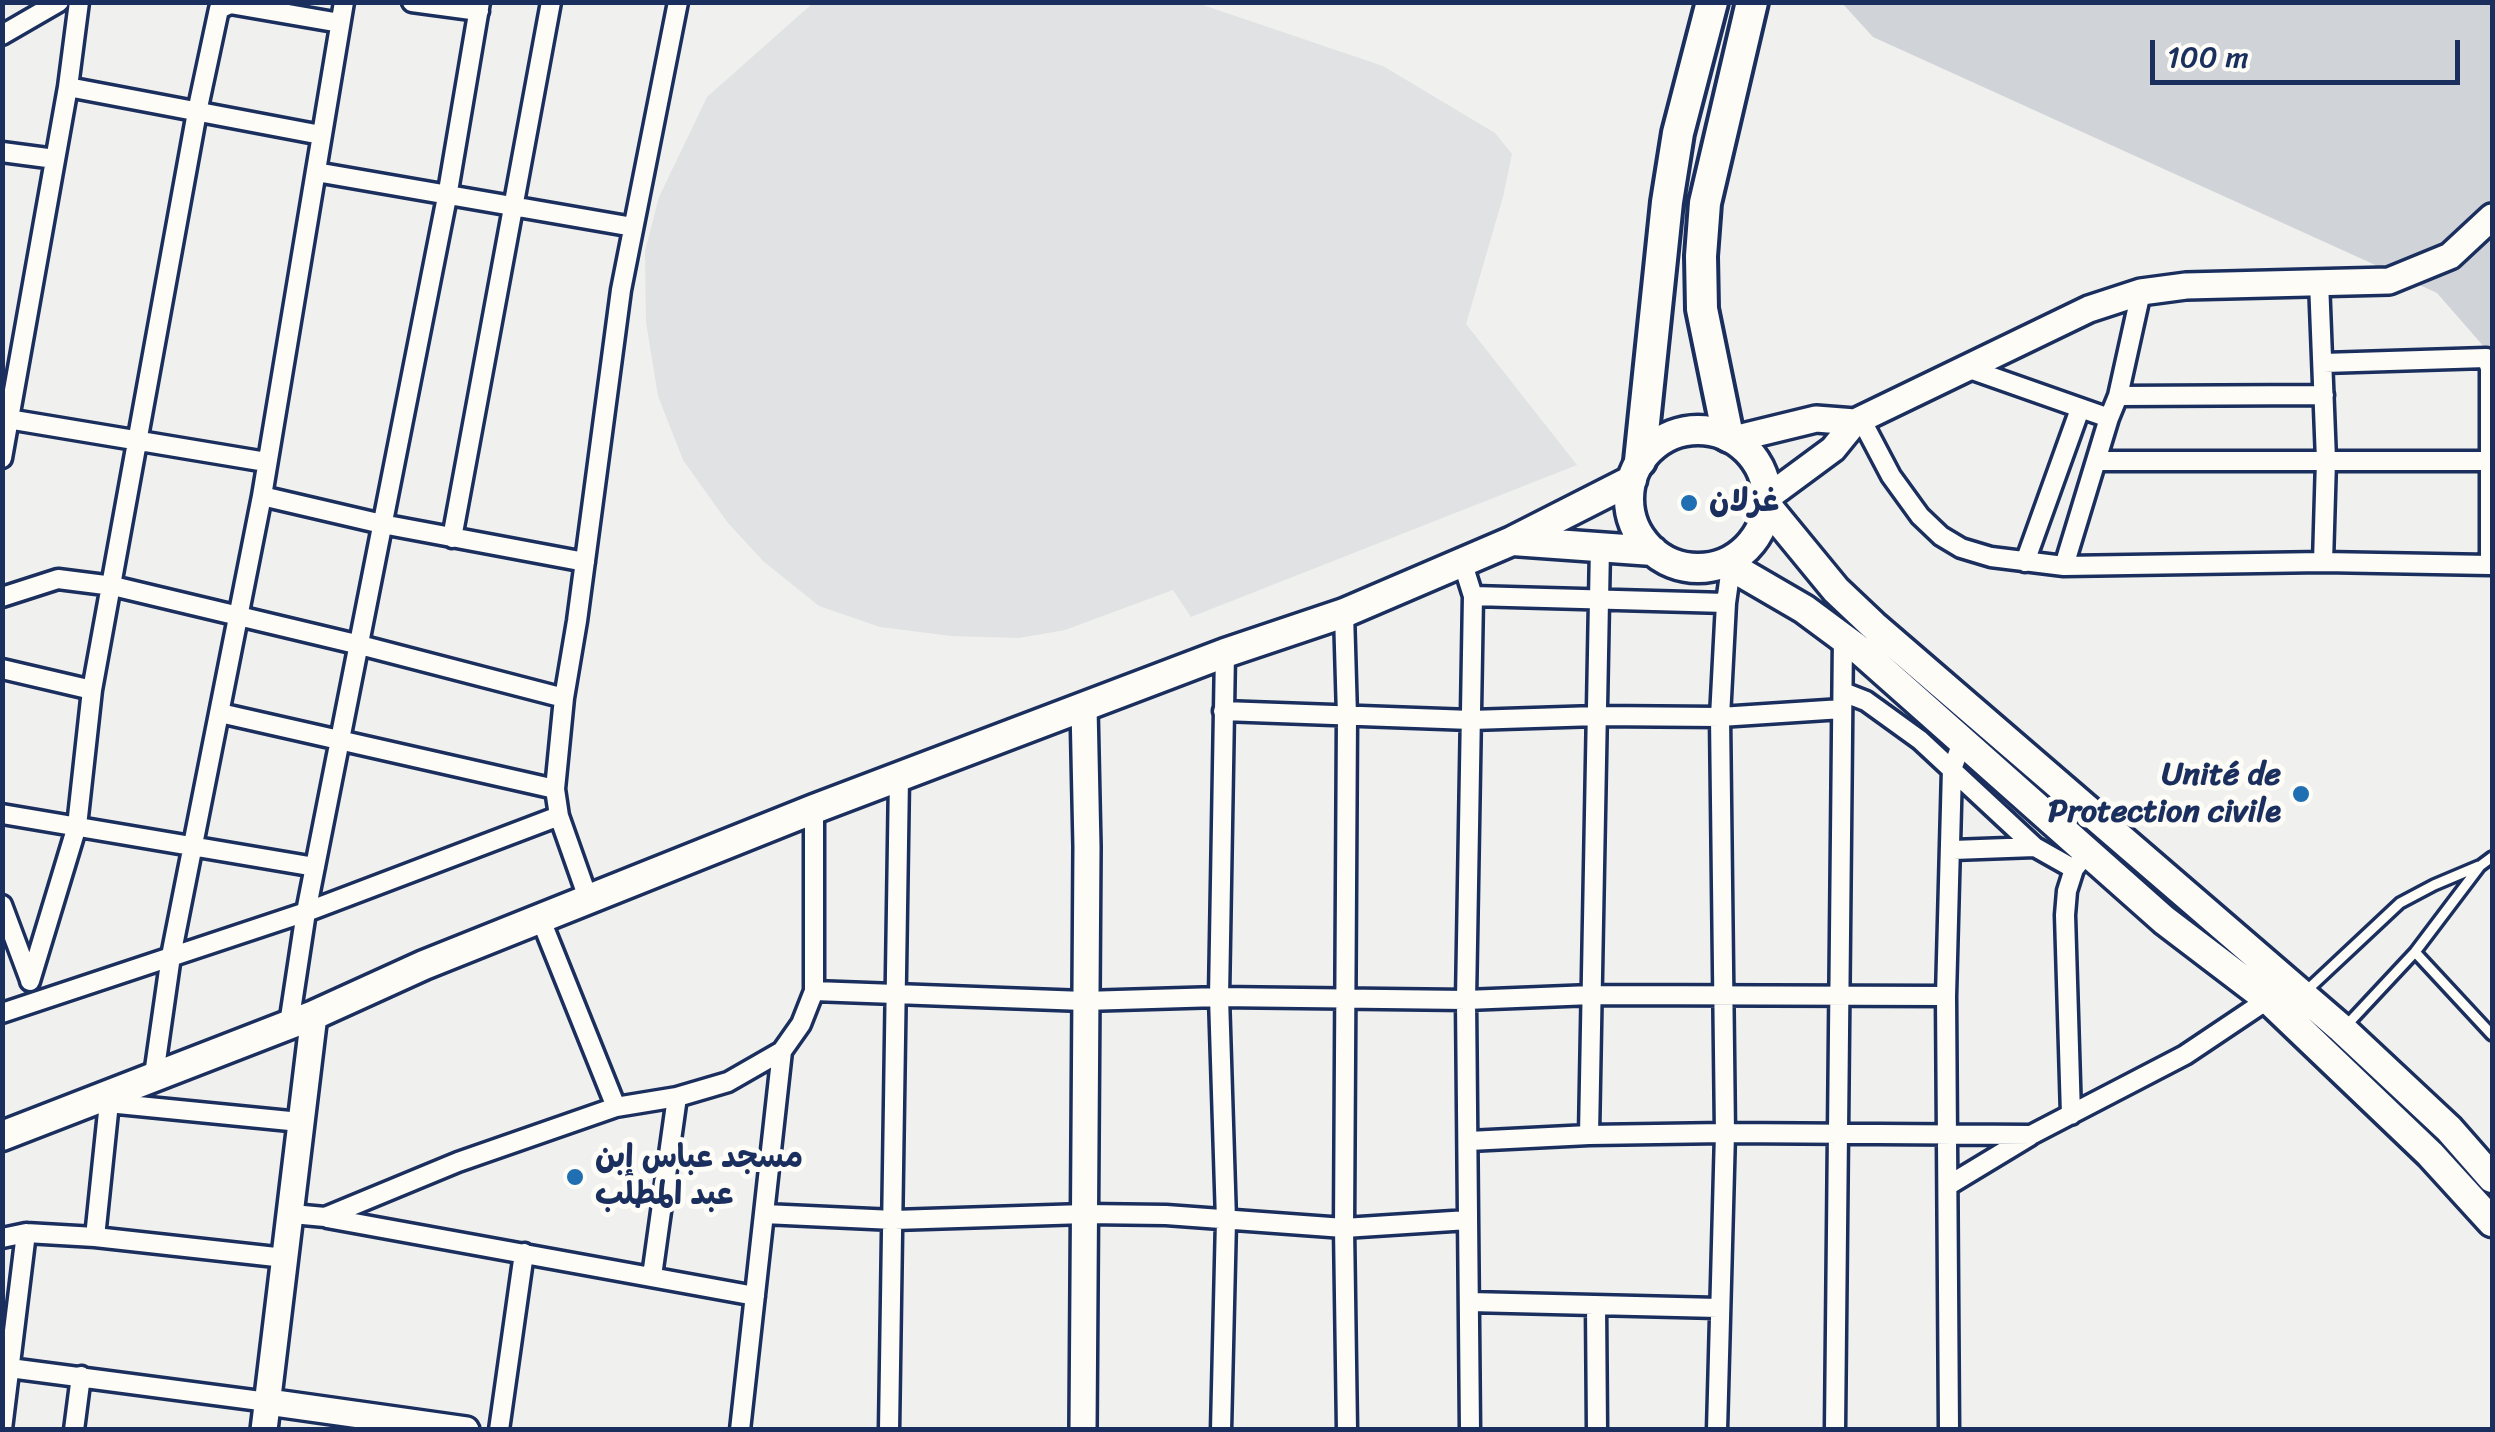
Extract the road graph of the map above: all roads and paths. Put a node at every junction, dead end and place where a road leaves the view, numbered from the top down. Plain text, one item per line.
1 (58, 2) edge
2 (79, 2) edge
3 (344, 2) edge
4 (412, 2) edge
5 (552, 2) edge
6 (678, 2) edge
7 (1712, 2) edge
8 (1752, 2) edge
9 (223, 4) edge
10 (480, 7) edge
11 (340, 23) junction
12 (2, 35) edge
13 (68, 87) junction
14 (197, 112) junction
15 (321, 135) junction
16 (2, 152) edge
17 (55, 158) junction
18 (316, 172) junction
19 (447, 197) junction
20 (514, 206) junction
21 (2492, 217) edge
22 (633, 227) junction
23 (2319, 282) junction
24 (2141, 292) junction
25 (2324, 364) junction
26 (1964, 367) junction
27 (2324, 395) junction
28 (2118, 396) junction
29 (2080, 409) junction
30 (2109, 418) junction
31 (6, 419) edge
32 (1858, 421) junction
33 (1731, 438) junction
34 (138, 442) junction
35 (2, 458) edge
36 (2326, 460) junction
37 (2097, 461) junction
38 (2491, 461) edge
39 (266, 462) junction
40 (1636, 470) junction
41 (262, 496) junction
42 (1768, 502) junction
43 (382, 524) junction
44 (452, 538) junction
45 (1512, 542) junction
46 (1600, 548) junction
47 (1653, 551) junction
48 (1462, 561) junction
49 (585, 562) junction
50 (2025, 562) junction
51 (2323, 562) junction
52 (1728, 566) junction
53 (2064, 566) junction
54 (113, 586) junction
55 (1472, 596) junction
56 (2, 597) edge
57 (1598, 600) junction
58 (1726, 603) junction
59 (1344, 614) junction
60 (239, 615) junction
61 (1844, 637) junction
62 (360, 644) junction
63 (1225, 653) junction
64 (2, 669) edge
65 (92, 690) junction
66 (564, 698) junction
67 (1843, 700) junction
68 (1084, 707) junction
69 (1223, 712) junction
70 (220, 713) junction
71 (1347, 716) junction
72 (1597, 716) junction
73 (1720, 717) junction
74 (1471, 720) junction
75 (341, 738) junction
76 (1962, 740) junction
77 (1952, 770) junction
78 (899, 777) junction
79 (555, 789) junction
80 (814, 808) junction
81 (2, 814) edge
82 (559, 816) junction
83 (77, 826) junction
84 (194, 847) junction
85 (2035, 848) junction
86 (1952, 850) junction
87 (2492, 856) edge
88 (2081, 860) junction
89 (2480, 866) junction
90 (315, 867) junction
91 (588, 902) junction
92 (2, 905) edge
93 (306, 912) junction
94 (541, 920) junction
95 (2416, 952) junction
96 (172, 956) junction
97 (30, 980) junction
98 (814, 991) junction
99 (897, 992) junction
100 (1838, 993) junction
101 (2286, 993) junction
102 (1592, 995) junction
103 (1722, 996) junction
104 (1946, 996) junction
105 (1219, 997) junction
106 (1347, 998) junction
107 (36, 1000) junction
108 (1466, 1000) junction
109 (1084, 1002) junction
110 (2, 1013) edge
111 (301, 1019) junction
112 (2342, 1030) junction
113 (2492, 1035) edge
114 (782, 1052) junction
115 (154, 1075) junction
116 (676, 1097) junction
117 (109, 1098) junction
118 (616, 1107) junction
119 (2072, 1115) junction
120 (300, 1122) junction
121 (1725, 1133) junction
122 (1838, 1133) junction
123 (1949, 1134) junction
124 (1589, 1135) junction
125 (2031, 1135) junction
126 (2, 1136) edge
127 (1469, 1141) junction
128 (2492, 1178) edge
129 (1949, 1186) junction
130 (292, 1214) junction
131 (764, 1214) junction
132 (1084, 1214) junction
133 (326, 1218) junction
134 (894, 1220) junction
135 (1226, 1220) junction
136 (1468, 1220) junction
137 (2492, 1222) edge
138 (1344, 1228) junction
139 (26, 1233) junction
140 (95, 1237) junction
141 (2, 1238) edge
142 (524, 1253) junction
143 (285, 1258) junction
144 (652, 1276) junction
145 (755, 1296) junction
146 (1470, 1302) junction
147 (1596, 1306) junction
148 (1718, 1308) junction
149 (6, 1368) edge
150 (81, 1376) junction
151 (268, 1402) junction
152 (2, 1429) edge
153 (74, 1430) edge
154 (264, 1430) edge
155 (466, 1430) edge
156 (500, 1430) edge
157 (740, 1430) edge
158 (889, 1430) edge
159 (1083, 1430) edge
160 (1222, 1430) edge
161 (1347, 1430) edge
162 (1470, 1430) edge
163 (1597, 1430) edge
164 (1717, 1430) edge
165 (1836, 1430) edge
166 (1949, 1430) edge

1 - 12 street
2 - 13 street
3 - 11 street
4 - 10 street
5 - 20 street
6 - 22 street
7 - 40 highway
8 - 33 highway
9 - 11 street
9 - 14 street
10 - 19 street
11 - 15 street
13 - 14 street
13 - 17 street
14 - 15 street
14 - 34 street
15 - 18 street
16 - 17 street
17 - 31 street
18 - 19 street
18 - 39 street
19 - 20 street
19 - 43 street
20 - 22 street
20 - 44 street
21 - 23 street
22 - 49 street
23 - 24 street
23 - 25 street
24 - 26 street
24 - 28 street
25 - 27 street
25 - 38 street
26 - 29 street
26 - 32 street
27 - 28 street
27 - 36 street
28 - 30 street
29 - 30 street
29 - 50 street
30 - 37 street
31 - 34 street
31 - 35 street
32 - 33 street
32 - 42 street
32 - 50 street
33 - 40 main road
33 - 42 main road
34 - 39 street
34 - 54 street
36 - 37 street
36 - 38 street
36 - 51 street
37 - 53 street
38 - 51 street
39 - 41 street
40 - 45 main road
40 - 47 main road
41 - 43 street
41 - 60 street
42 - 52 main road
42 - 101 main road
43 - 44 street
43 - 62 street
44 - 49 street
45 - 46 main road
45 - 48 main road
46 - 47 main road
46 - 57 street
47 - 52 main road
48 - 55 street
48 - 59 main road
49 - 66 street
50 - 53 street
51 - 53 street
52 - 58 street
52 - 61 main road
54 - 56 street
54 - 60 street
54 - 65 street
55 - 57 street
55 - 74 street
57 - 58 street
57 - 72 street
58 - 73 street
59 - 63 main road
59 - 71 street
60 - 62 street
60 - 70 street
61 - 67 street
61 - 76 main road
62 - 66 street
62 - 75 street
63 - 68 main road
63 - 69 street
64 - 65 street
65 - 83 street
66 - 79 street
67 - 73 street
67 - 77 street
67 - 100 street
68 - 78 main road
68 - 109 street
69 - 71 street
69 - 105 street
70 - 75 street
70 - 84 street
71 - 74 street
71 - 106 street
72 - 73 street
72 - 74 street
72 - 102 street
73 - 103 street
74 - 108 street
75 - 79 street
75 - 90 street
76 - 77 street
76 - 88 main road
77 - 85 street
77 - 86 street
78 - 80 main road
78 - 99 street
79 - 82 street
80 - 91 main road
80 - 98 street
81 - 83 street
82 - 91 street
82 - 93 street
83 - 84 street
83 - 97 street
84 - 90 street
84 - 96 street
85 - 86 street
85 - 88 street
86 - 104 street
87 - 89 lane
88 - 101 main road
88 - 119 street
89 - 95 lane
89 - 101 lane
90 - 93 street
91 - 94 main road
92 - 97 street
93 - 96 street
93 - 111 street
94 - 111 main road
94 - 118 street
95 - 112 lane
95 - 113 lane
96 - 107 street
96 - 115 street
97 - 107 street
98 - 99 street
98 - 114 street
99 - 109 street
99 - 134 street
100 - 103 street
100 - 104 street
100 - 122 street
101 - 112 main road
101 - 119 street
101 - 137 main road
102 - 103 street
102 - 108 street
102 - 124 street
103 - 121 street
104 - 123 street
105 - 106 street
105 - 109 street
105 - 135 street
106 - 108 street
106 - 138 street
107 - 110 street
108 - 127 street
109 - 132 street
111 - 115 main road
111 - 120 street
112 - 128 main road
114 - 116 street
114 - 131 street
115 - 117 main road
116 - 118 street
116 - 144 street
117 - 120 street
117 - 126 main road
117 - 140 street
118 - 133 street
119 - 125 street
120 - 130 street
121 - 122 street
121 - 124 street
121 - 148 street
122 - 123 street
122 - 165 street
123 - 125 street
123 - 129 street
124 - 127 street
125 - 129 street
127 - 136 street
129 - 166 street
130 - 133 street
130 - 143 street
131 - 134 street
131 - 145 street
132 - 134 street
132 - 135 street
132 - 159 street
133 - 142 street
134 - 158 street
135 - 138 street
135 - 160 street
136 - 138 street
136 - 146 street
138 - 161 street
139 - 140 street
139 - 141 street
139 - 149 street
140 - 143 street
142 - 144 street
142 - 156 street
143 - 151 street
144 - 145 street
145 - 157 street
146 - 147 street
146 - 162 street
147 - 148 street
147 - 163 street
148 - 164 street
149 - 150 street
149 - 152 street
150 - 151 street
150 - 153 street
151 - 154 street
151 - 155 street

